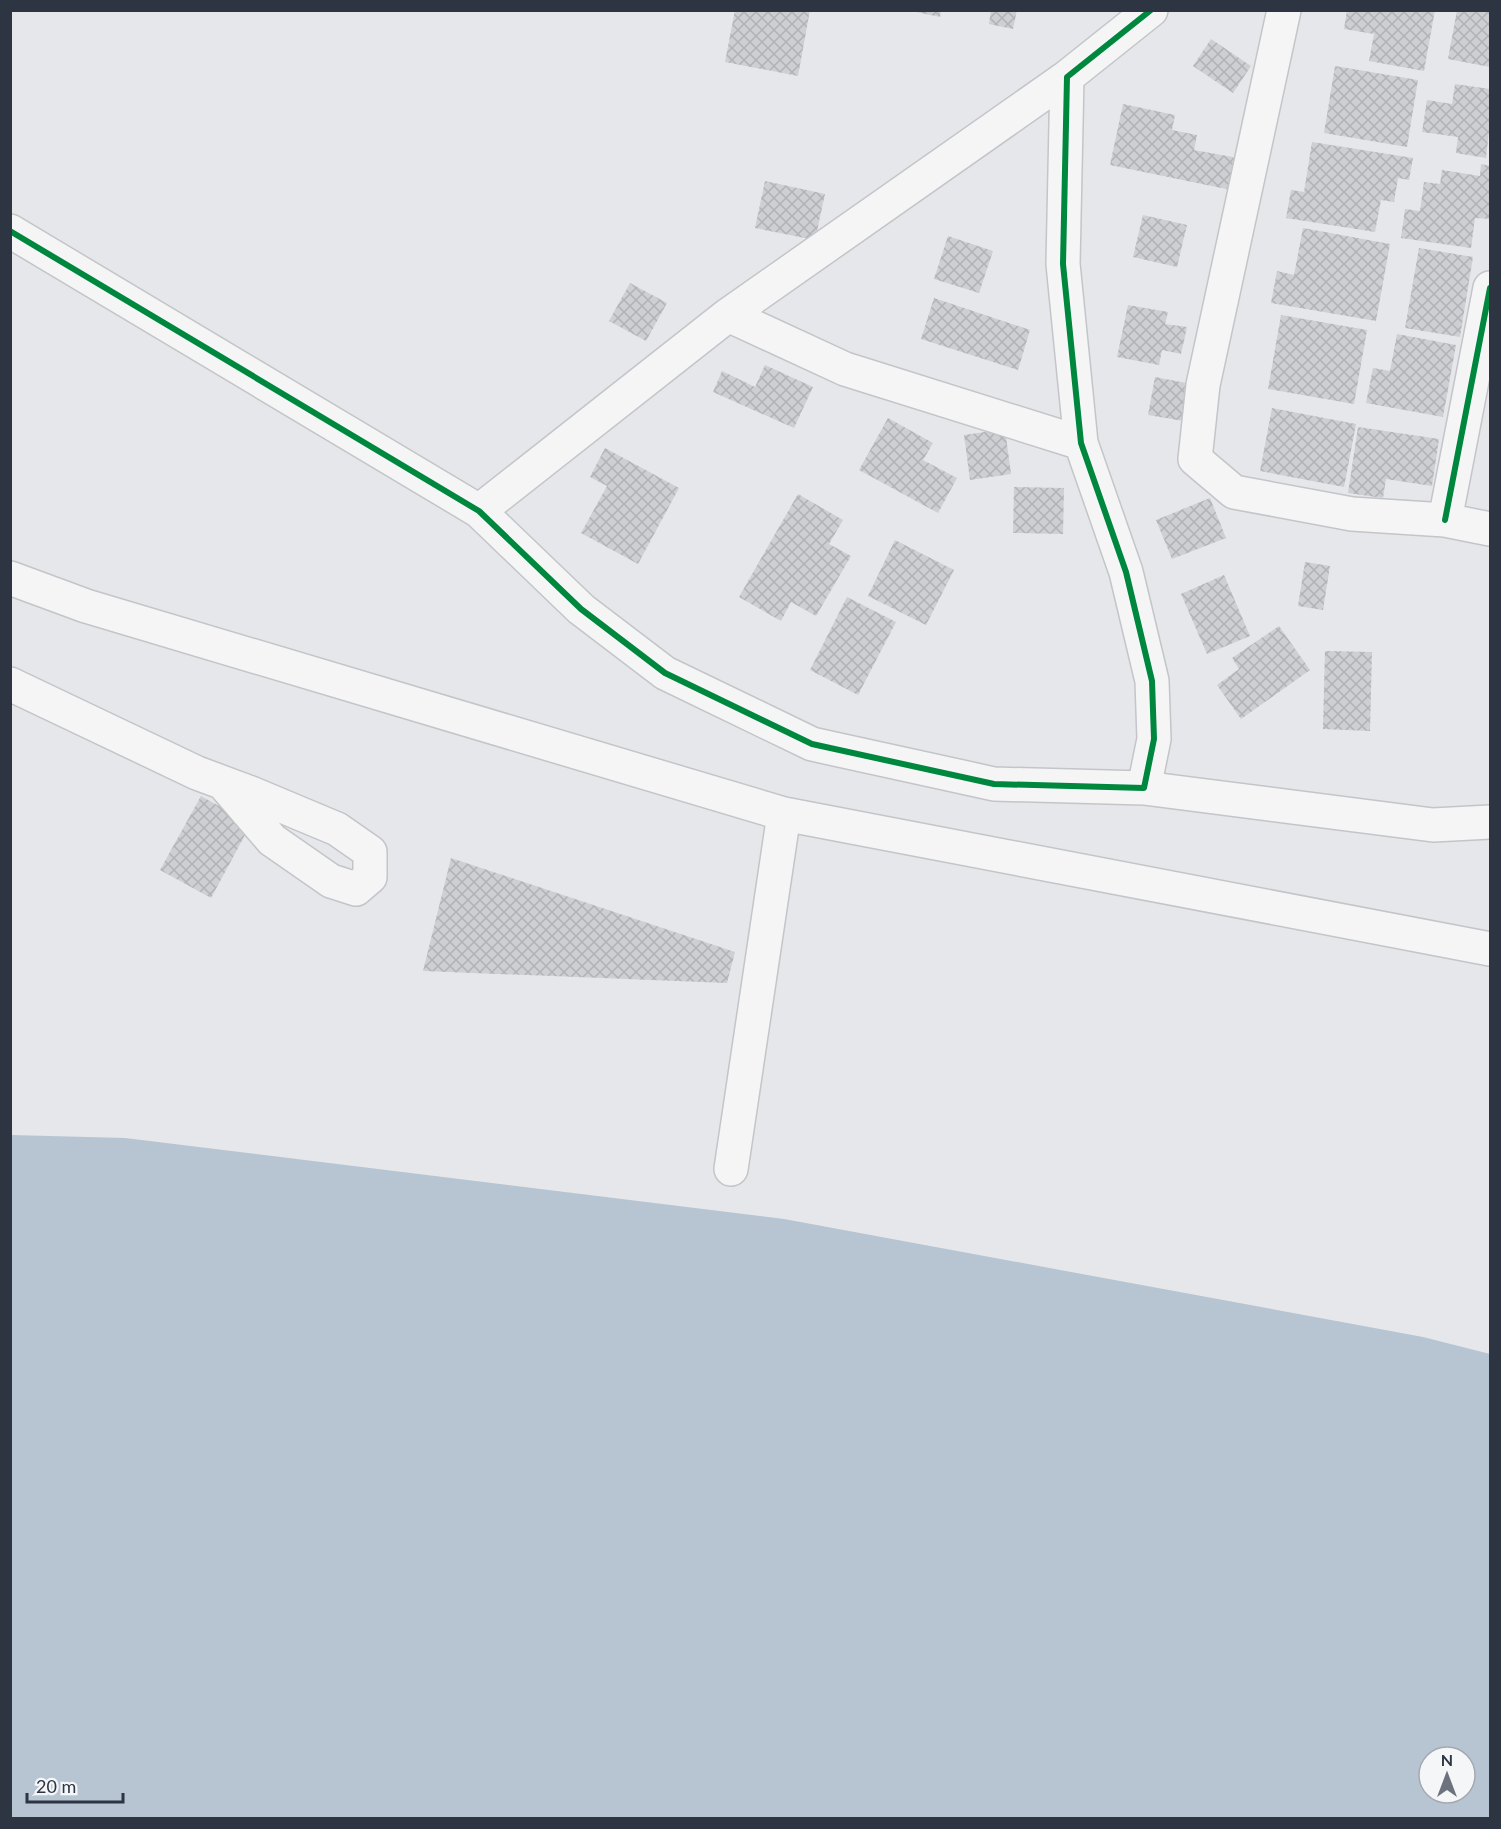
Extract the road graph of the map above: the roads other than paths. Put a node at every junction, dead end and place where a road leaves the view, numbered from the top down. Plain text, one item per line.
1 (1151, 10) edge
2 (1284, 10) edge
3 (1067, 77) junction
4 (10, 231) edge
5 (1491, 288) edge
6 (728, 315) junction
7 (1081, 443) junction
8 (478, 511) junction
9 (1445, 520) junction
10 (1491, 529) edge
11 (10, 578) edge
12 (10, 684) edge
13 (223, 783) dead end
14 (1144, 788) junction
15 (784, 814) junction
16 (1491, 822) edge
17 (1491, 949) edge
18 (731, 1169) dead end

1 - 3 street
2 - 9 street
3 - 6 street
3 - 7 street
4 - 8 street
5 - 9 street
6 - 7 street
6 - 8 street
7 - 14 street
8 - 14 street
9 - 10 street
11 - 15 street
12 - 13 street
14 - 16 street
15 - 17 street
15 - 18 street

